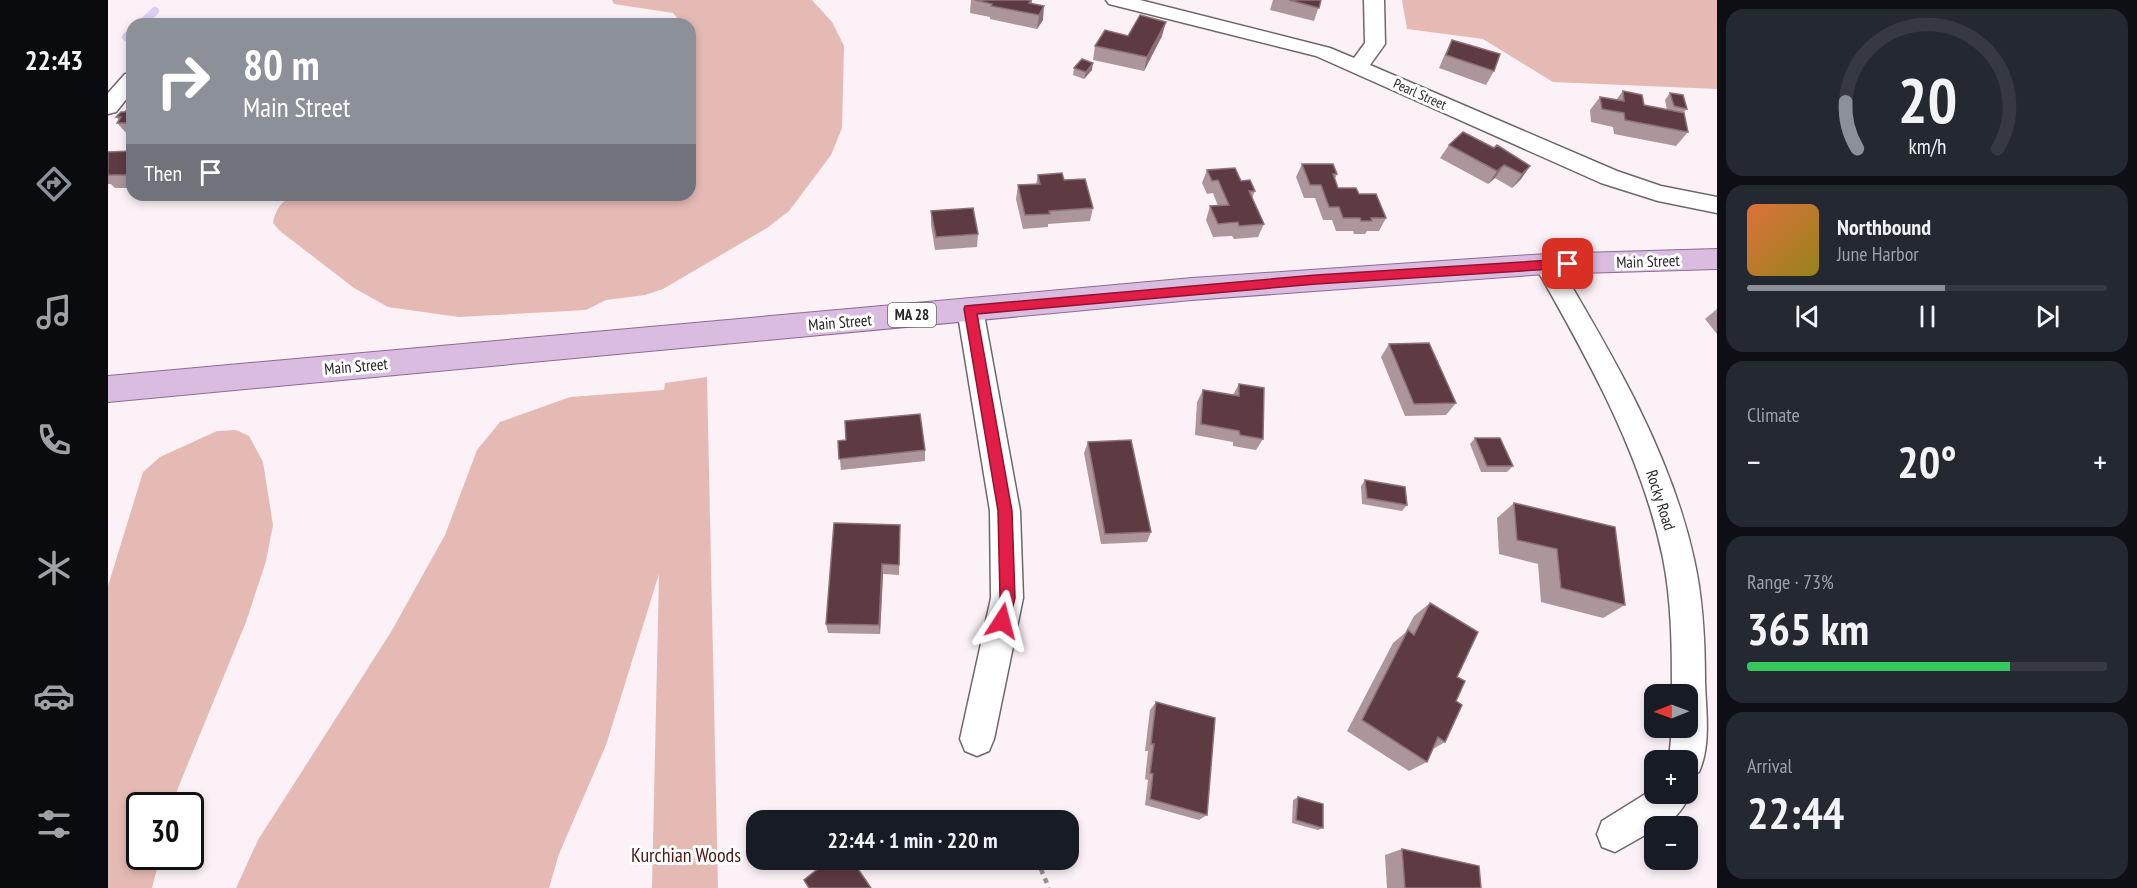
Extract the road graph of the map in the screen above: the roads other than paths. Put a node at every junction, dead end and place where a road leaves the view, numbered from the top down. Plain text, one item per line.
1 (1116, 0) edge
2 (1374, 0) edge
3 (1358, 66) junction
4 (126, 86) edge
5 (108, 107) edge
6 (1717, 205) edge
7 (1717, 259) edge
8 (1546, 264) junction
9 (970, 309) junction
10 (108, 388) edge
11 (977, 739) dead end
12 (1687, 750) edge
13 (1662, 804) edge
14 (1615, 834) dead end

1 - 3 street, Pearl Street
2 - 3 street
3 - 6 street, Pearl Street
4 - 5 street
7 - 8 main road, Main Street / MA 28
8 - 9 main road, Main Street / MA 28
8 - 12 street, Rocky Road
9 - 10 main road, Main Street / MA 28
9 - 11 street
13 - 14 street

